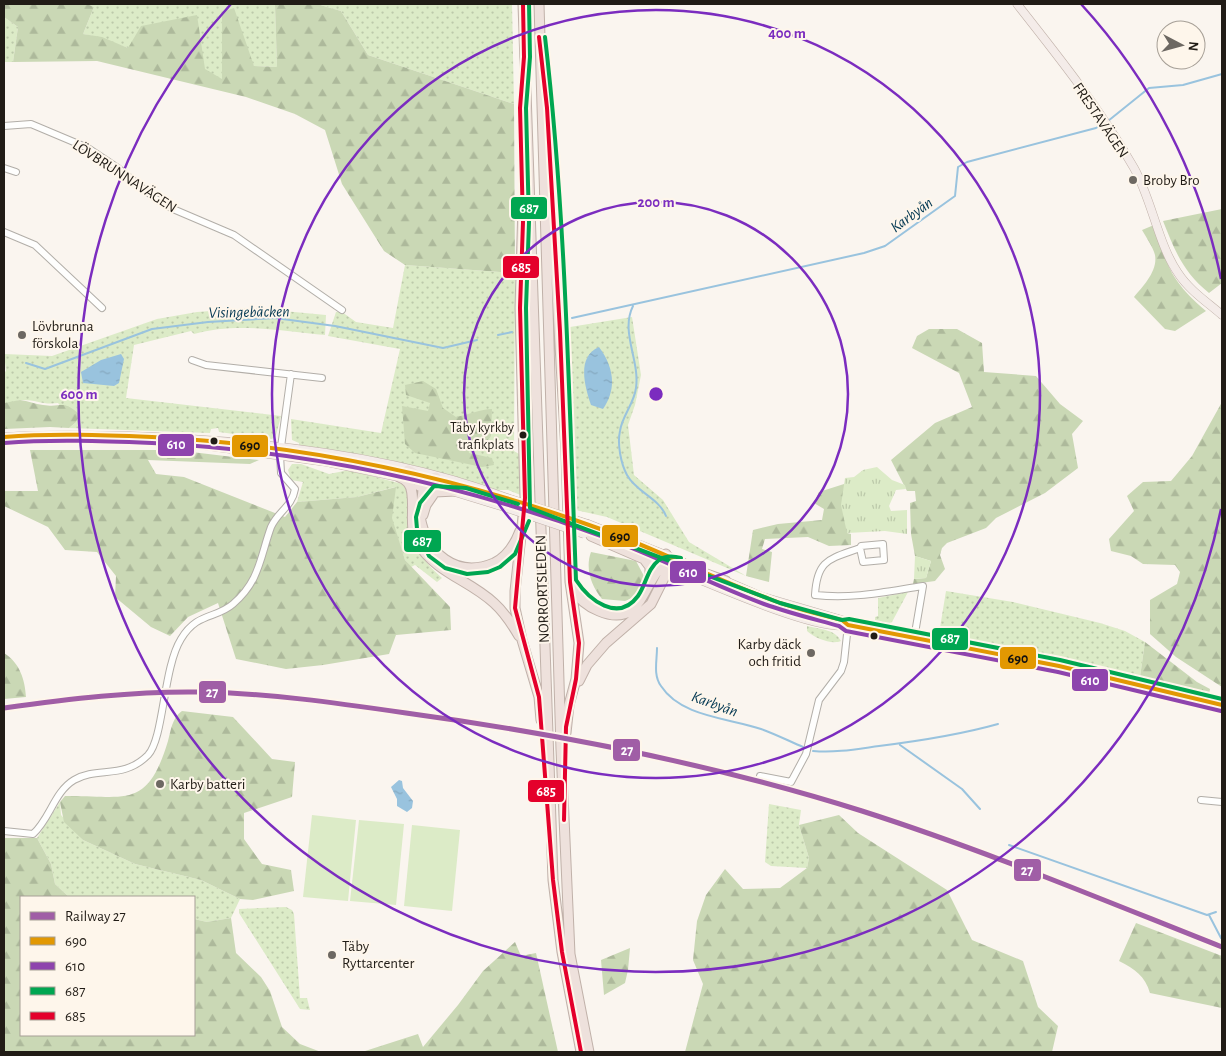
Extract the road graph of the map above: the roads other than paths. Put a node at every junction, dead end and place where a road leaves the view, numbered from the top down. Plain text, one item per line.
1 (523, 4) edge
2 (539, 4) edge
3 (1017, 4) edge
4 (540, 55) junction
5 (524, 57) junction
6 (4, 126) edge
7 (4, 168) edge
8 (16, 172) dead end
9 (4, 232) edge
10 (102, 308) dead end
11 (342, 310) dead end
12 (1222, 315) edge
13 (192, 360) dead end
14 (291, 374) junction
15 (322, 378) dead end
16 (4, 437) edge
17 (281, 451) junction
18 (408, 470) junction
19 (399, 476) junction
20 (436, 477) junction
21 (422, 482) junction
22 (455, 491) junction
23 (411, 506) junction
24 (523, 521) junction
25 (423, 528) junction
26 (588, 535) junction
27 (860, 548) junction
28 (843, 555) junction
29 (862, 559) junction
30 (668, 561) junction
31 (726, 581) joint
32 (570, 582) junction
33 (647, 591) junction
34 (848, 625) junction
35 (522, 640) junction
36 (914, 640) junction
37 (574, 690) junction
38 (1222, 704) edge
39 (760, 776) dead end
40 (1201, 800) dead end
41 (564, 801) junction
42 (1222, 802) edge
43 (4, 831) edge
44 (553, 880) junction
45 (580, 1052) edge
46 (589, 1052) edge

1 - 5 highway, NORRORTSLEDEN
2 - 4 highway, NORRORTSLEDEN
3 - 12 main road, FRESTAVÄGEN
4 - 32 highway
4 - 41 highway, NORRORTSLEDEN
5 - 24 highway
5 - 44 highway, NORRORTSLEDEN
6 - 11 street, LÖVBRUNNAVÄGEN
7 - 8 street
9 - 10 street
13 - 14 street
14 - 15 street
14 - 17 street
16 - 17 main road
17 - 18 main road
17 - 19 main road
17 - 43 street
18 - 20 main road
18 - 21 highway
19 - 21 main road
19 - 23 highway
20 - 21 highway
20 - 30 main road, bridge
21 - 22 main road
21 - 23 highway
21 - 25 highway
22 - 25 highway
22 - 26 main road, bridge
23 - 35 highway
24 - 25 highway
24 - 35 highway
26 - 30 main road
26 - 33 highway
27 - 28 street
27 - 29 street
27 - 29 street
28 - 29 street
28 - 36 street
30 - 31 highway
30 - 33 highway
30 - 34 main road
30 - 37 highway
31 - 34 main road
32 - 33 highway
32 - 37 highway
34 - 36 main road
34 - 39 street
35 - 44 highway
36 - 38 main road
37 - 41 highway
40 - 42 street
41 - 46 highway, NORRORTSLEDEN
44 - 45 highway, NORRORTSLEDEN

